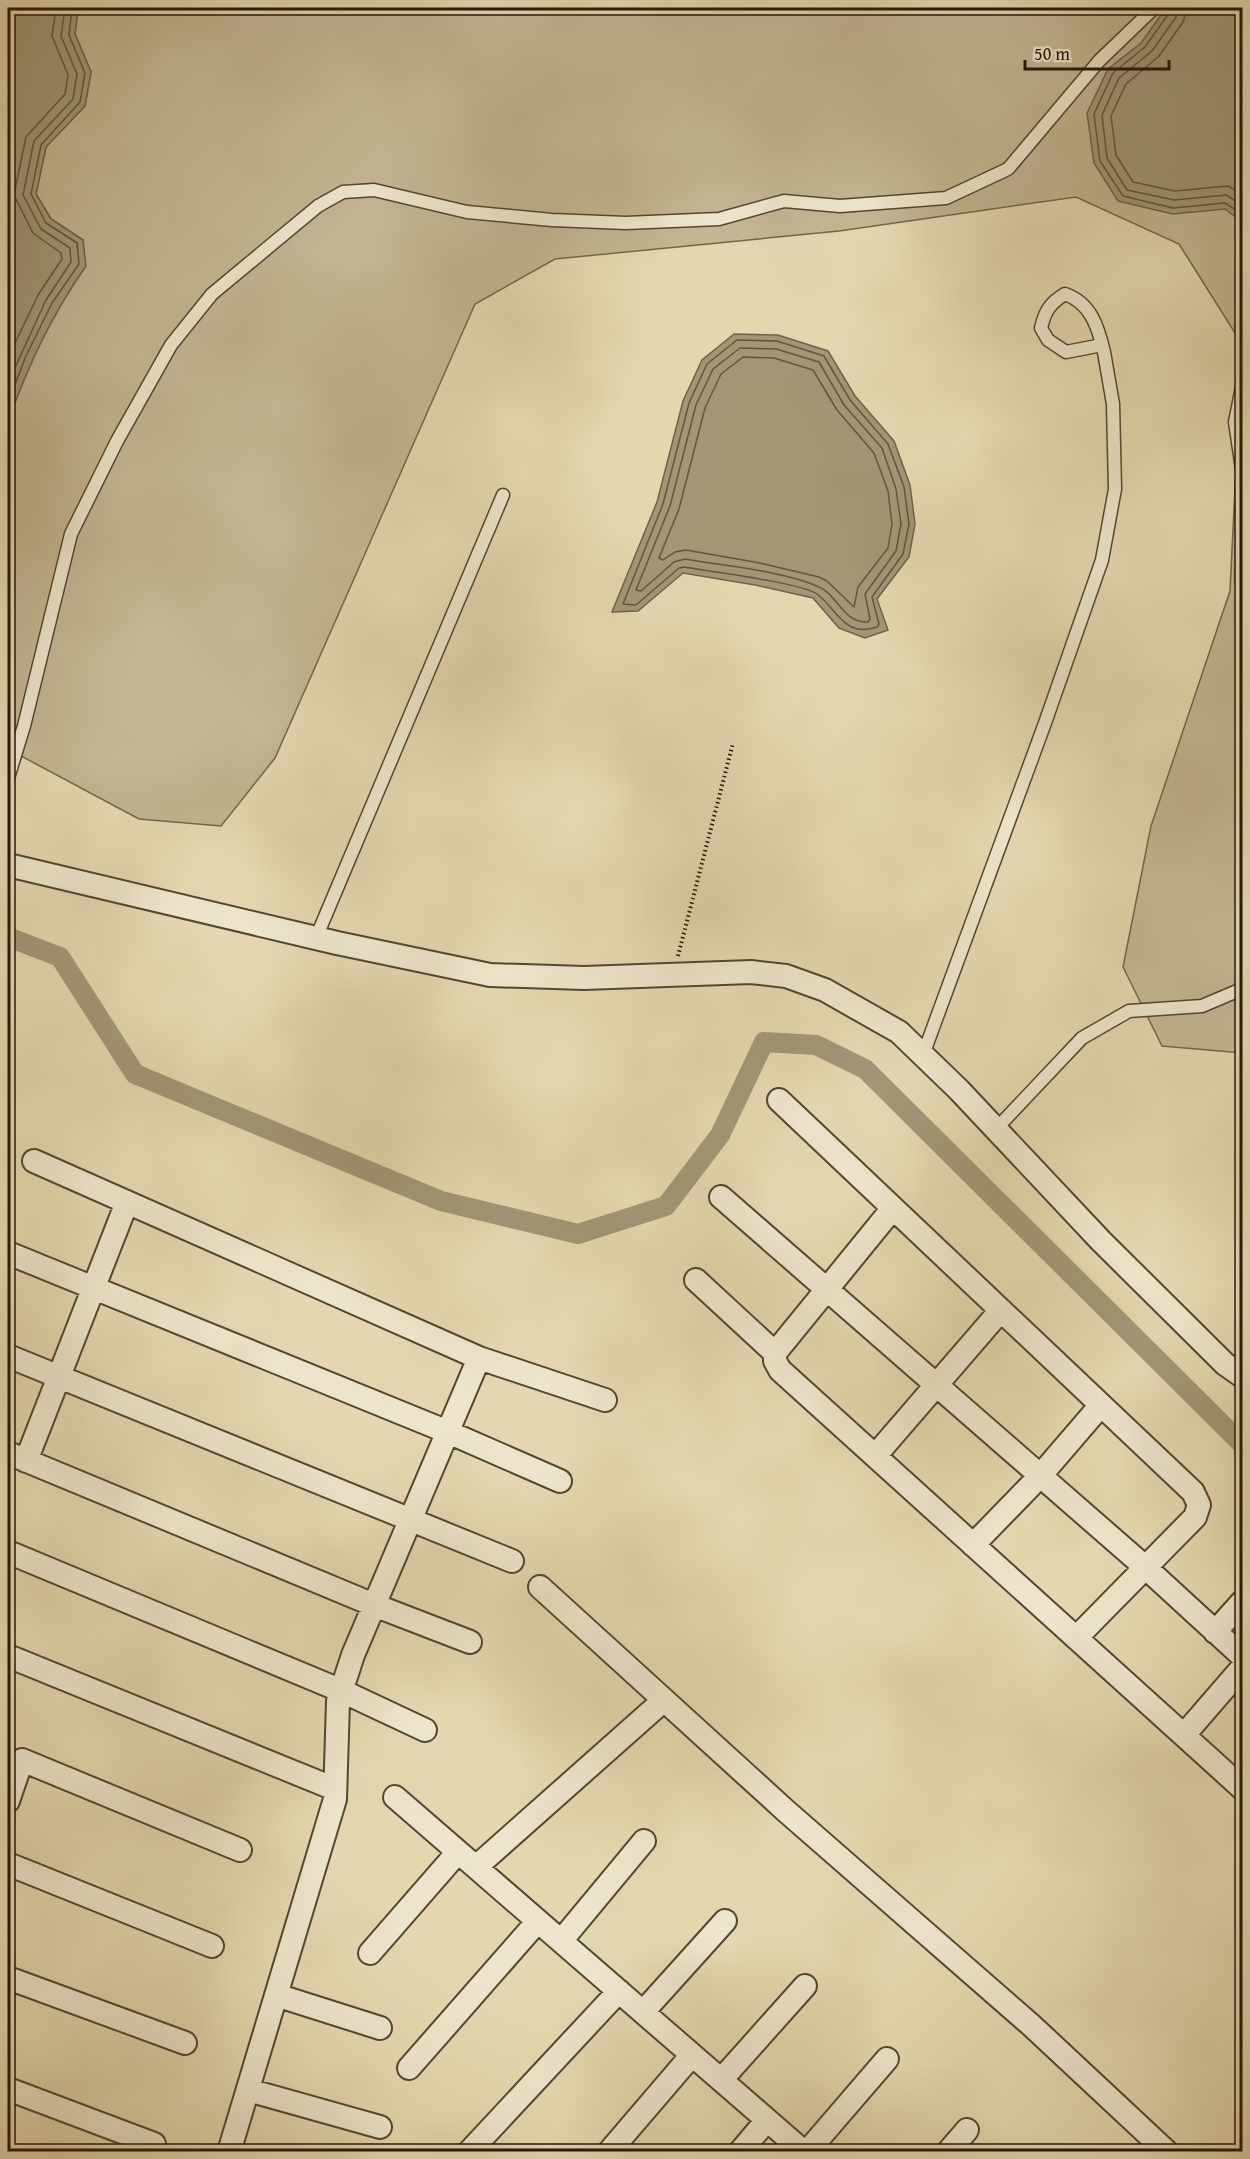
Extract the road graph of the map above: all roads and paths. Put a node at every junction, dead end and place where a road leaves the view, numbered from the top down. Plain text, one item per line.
1 (1154, 8) edge
2 (1102, 345) junction
3 (1242, 387) edge
4 (1242, 469) edge
5 (503, 495) dead end
6 (1242, 572) edge
7 (1242, 582) edge
8 (733, 743) dead end
9 (8, 778) edge
10 (8, 865) edge
11 (316, 938) junction
12 (674, 974) junction
13 (1242, 989) edge
14 (923, 1055) junction
15 (779, 1100) dead end
16 (996, 1129) junction
17 (34, 1161) dead end
18 (721, 1197) dead end
19 (127, 1202) junction
20 (893, 1209) junction
21 (8, 1253) edge
22 (696, 1280) dead end
23 (95, 1288) junction
24 (826, 1290) junction
25 (1001, 1310) junction
26 (775, 1353) junction
27 (8, 1356) edge
28 (479, 1358) junction
29 (1242, 1376) edge
30 (59, 1377) junction
31 (935, 1385) junction
32 (606, 1400) dead end
33 (1101, 1405) junction
34 (448, 1432) junction
35 (875, 1456) junction
36 (17, 1457) edge
37 (1040, 1476) junction
38 (560, 1480) dead end
39 (410, 1519) junction
40 (973, 1545) junction
41 (8, 1552) edge
42 (512, 1561) dead end
43 (1145, 1567) junction
44 (540, 1587) dead end
45 (1242, 1602) edge
46 (374, 1605) junction
47 (1215, 1632) junction
48 (1076, 1638) junction
49 (470, 1642) dead end
50 (8, 1656) edge
51 (1242, 1656) edge
52 (1242, 1668) edge
53 (342, 1691) junction
54 (664, 1700) junction
55 (425, 1730) dead end
56 (1184, 1735) junction
57 (1242, 1788) edge
58 (335, 1789) junction
59 (395, 1797) dead end
60 (8, 1800) edge
61 (644, 1841) dead end
62 (240, 1850) dead end
63 (458, 1852) junction
64 (8, 1864) edge
65 (476, 1867) junction
66 (538, 1921) junction
67 (725, 1921) dead end
68 (561, 1941) junction
69 (212, 1946) dead end
70 (370, 1953) dead end
71 (8, 1978) edge
72 (805, 1986) dead end
73 (619, 1991) junction
74 (276, 1995) junction
75 (643, 2012) junction
76 (380, 2028) dead end
77 (185, 2043) dead end
78 (692, 2055) junction
79 (887, 2059) dead end
80 (409, 2068) dead end
81 (721, 2080) junction
82 (8, 2089) edge
83 (248, 2090) junction
84 (767, 2120) junction
85 (380, 2127) dead end
86 (967, 2130) dead end
87 (154, 2144) dead end
88 (229, 2151) edge
89 (469, 2151) edge
90 (609, 2151) edge
91 (740, 2151) edge
92 (805, 2151) edge
93 (948, 2151) edge
94 (1167, 2151) edge

1 - 9 lane
2 - 2 lane
2 - 14 lane
3 - 4 lane
5 - 11 lane
6 - 7 lane
8 - 12 path
10 - 11 street
11 - 12 street
12 - 14 street
13 - 16 lane
14 - 16 street
15 - 20 street
16 - 29 street
17 - 19 street
18 - 24 street
19 - 23 street
19 - 28 street
20 - 24 street
20 - 25 street
21 - 23 street
22 - 26 street
23 - 30 street
23 - 34 street
24 - 26 street
24 - 31 street
25 - 31 street
25 - 33 street
26 - 35 street
27 - 30 street
28 - 32 street
28 - 34 street
30 - 36 street
30 - 39 street
31 - 35 street
31 - 37 street
33 - 37 street
33 - 43 street
34 - 38 street
34 - 39 street
35 - 40 street
36 - 46 street
37 - 40 street
37 - 43 street
39 - 42 street
39 - 46 street
40 - 48 street
41 - 53 street
43 - 47 street
43 - 48 street
44 - 54 street
45 - 47 street
46 - 49 street
46 - 53 street
47 - 51 street
48 - 56 street
50 - 58 street
52 - 56 street
53 - 55 street
53 - 58 street
54 - 65 street
54 - 94 street
56 - 57 street
58 - 74 street
59 - 63 street
60 - 62 street
61 - 68 street
63 - 65 street
63 - 70 street
64 - 69 street
65 - 66 street
66 - 68 street
66 - 80 street
67 - 75 street
68 - 73 street
71 - 77 street
72 - 81 street
73 - 75 street
73 - 89 street
74 - 76 street
74 - 83 street
75 - 78 street
78 - 81 street
78 - 90 street
79 - 92 street
81 - 84 street
82 - 87 street
83 - 85 street
83 - 88 street
84 - 91 street
84 - 92 street
86 - 93 street

